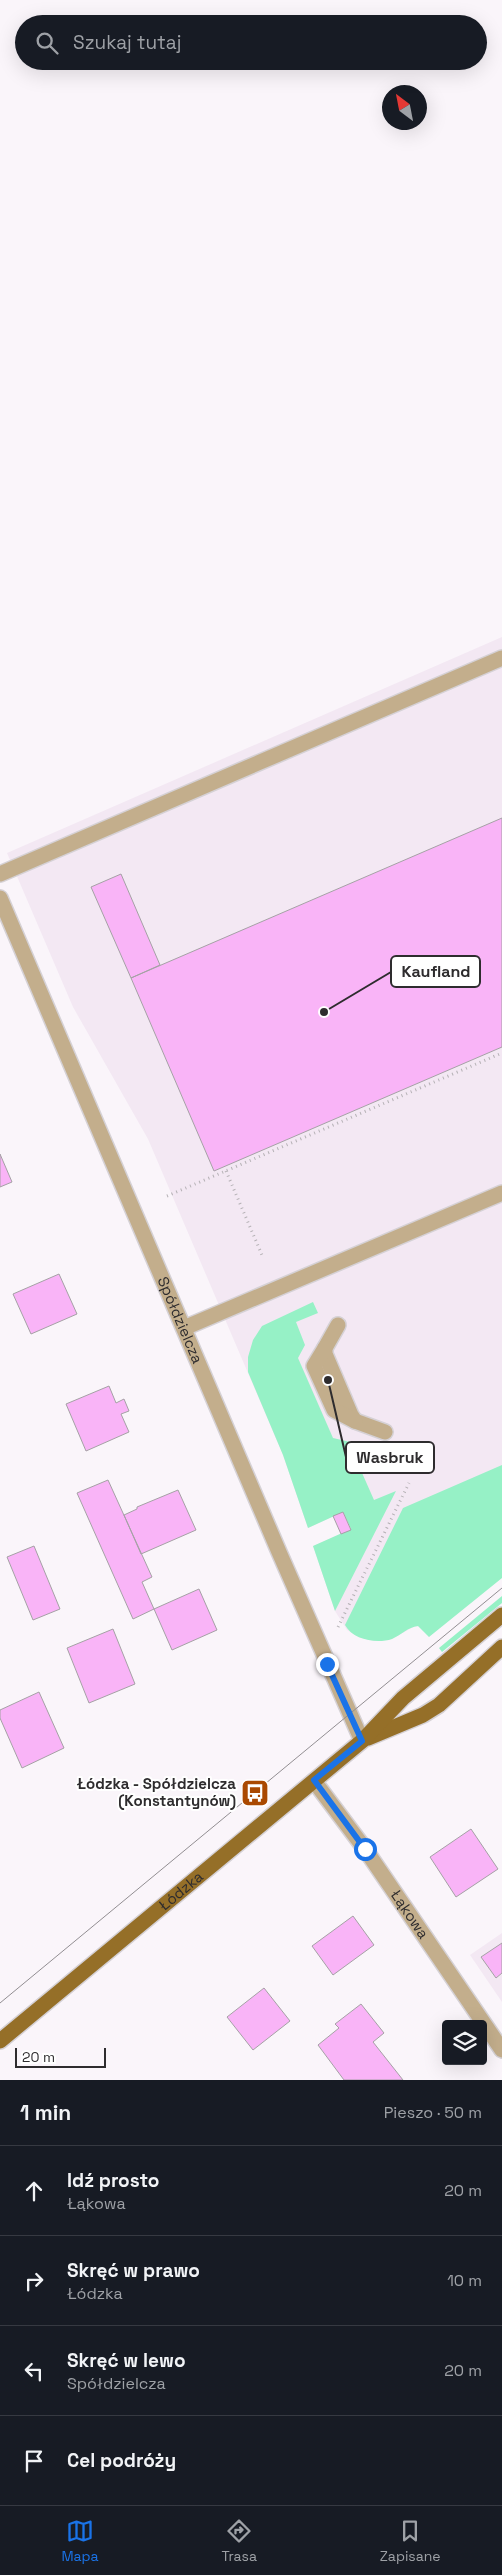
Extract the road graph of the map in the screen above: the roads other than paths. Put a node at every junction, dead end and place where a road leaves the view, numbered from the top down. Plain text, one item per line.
1 (502, 658) edge
2 (0, 874) edge
3 (0, 898) edge
4 (502, 1193) edge
5 (338, 1325) dead end
6 (184, 1328) junction
7 (385, 1432) dead end
8 (502, 1615) edge
9 (502, 1647) edge
10 (362, 1741) junction
11 (314, 1780) junction
12 (0, 2040) edge
13 (502, 2050) edge

1 - 2 street
3 - 6 street, Spółdzielcza
4 - 6 street
5 - 7 street
6 - 10 street, Spółdzielcza
8 - 10 main road, Łódzka
9 - 10 main road, Łódzka
10 - 11 main road, Łódzka
11 - 12 main road, Łódzka
11 - 13 street, Łąkowa

